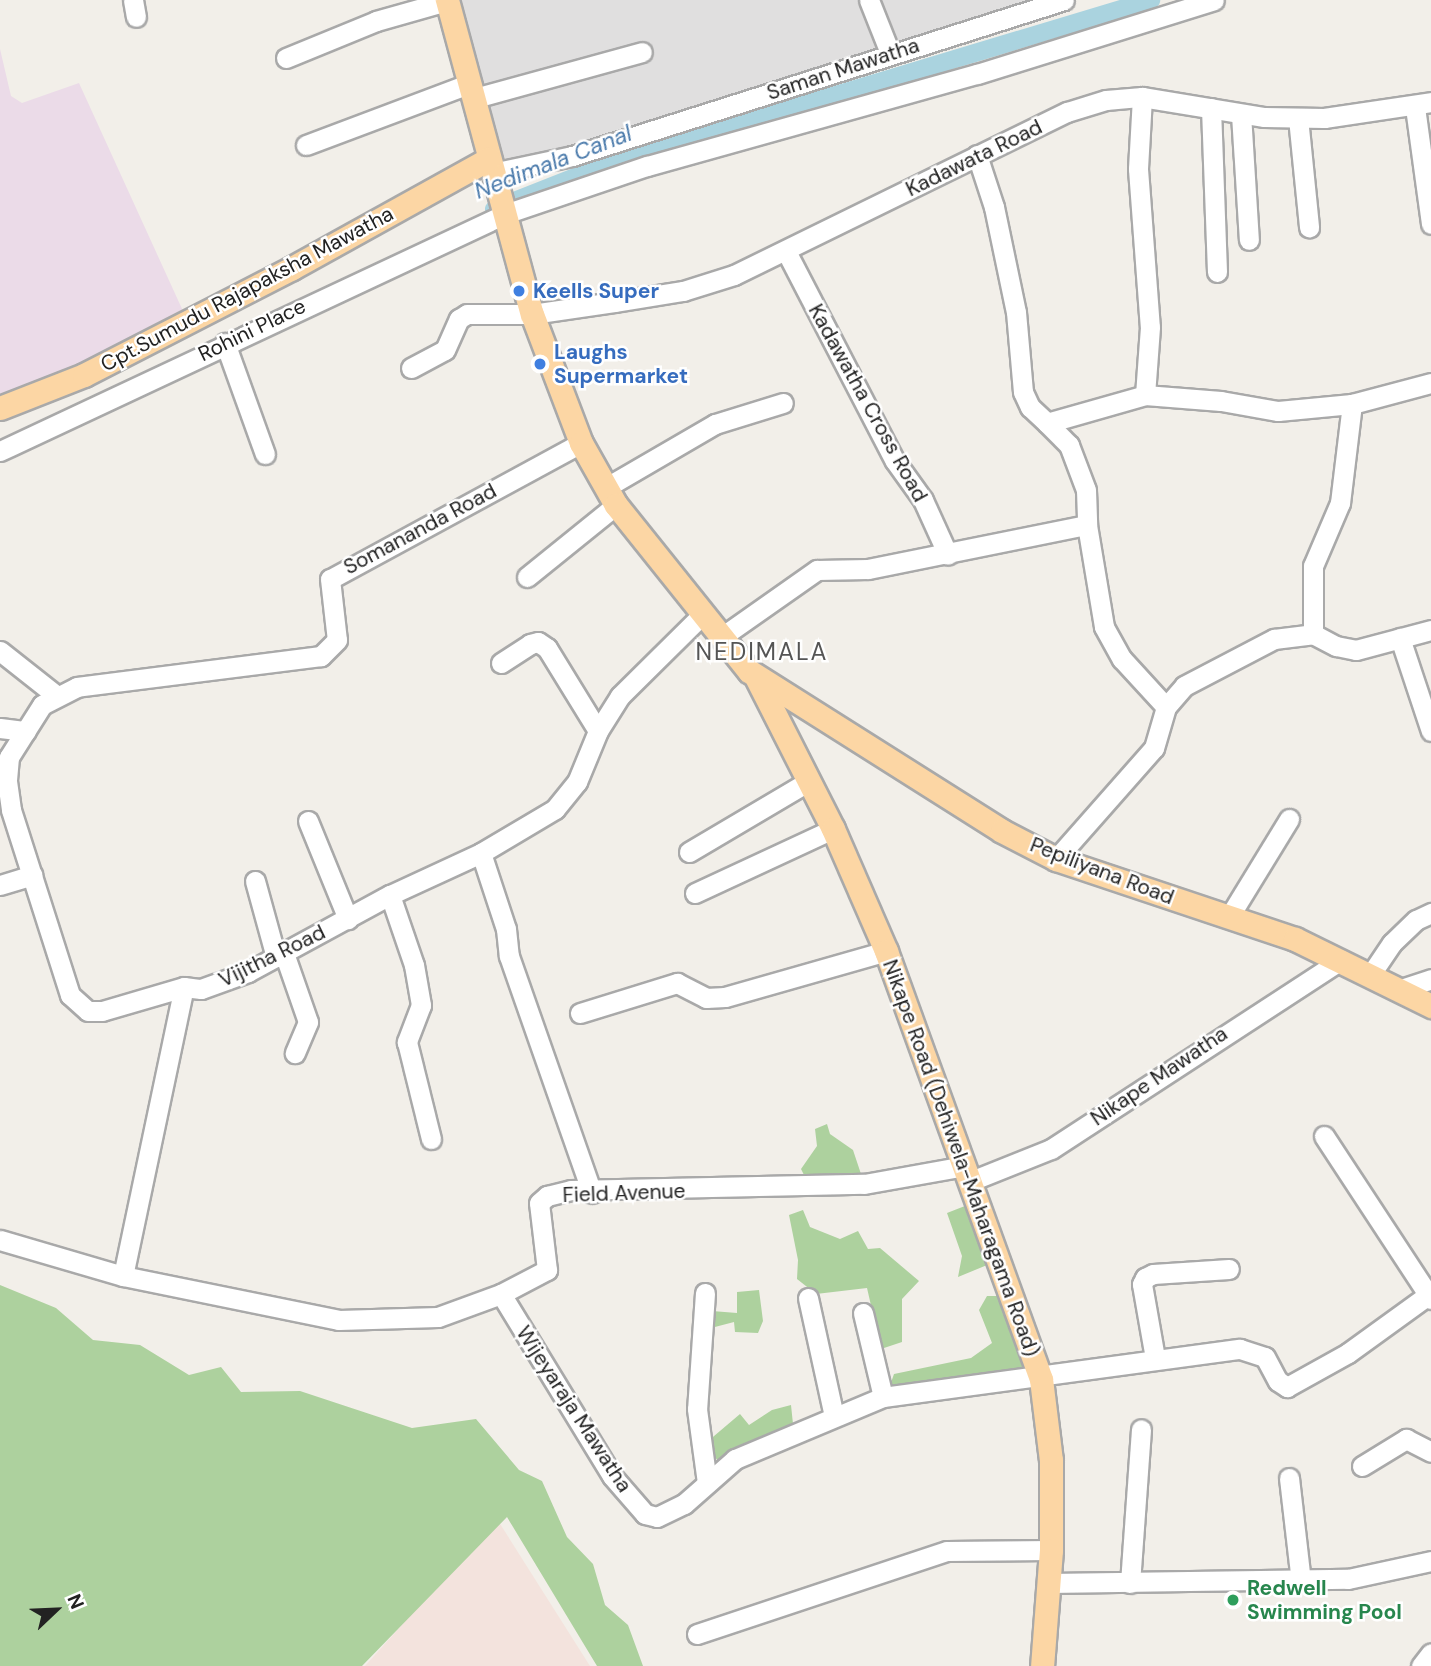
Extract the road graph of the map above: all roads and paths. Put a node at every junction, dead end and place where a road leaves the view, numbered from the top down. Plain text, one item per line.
1 (447, 0) edge
2 (869, 0) edge
3 (1064, 0) edge
4 (1214, 0) edge
5 (1021, 6) edge
6 (642, 52) dead end
7 (890, 53) junction
8 (286, 58) dead end
9 (473, 91) junction
10 (1142, 97) junction
11 (1423, 104) edge
12 (1211, 108) junction
13 (1241, 114) junction
14 (1298, 118) junction
15 (306, 145) dead end
16 (977, 155) junction
17 (492, 173) junction
18 (505, 211) junction
19 (1431, 224) edge
20 (1309, 227) dead end
21 (1249, 240) dead end
22 (787, 253) junction
23 (1217, 272) dead end
24 (532, 314) junction
25 (225, 343) junction
26 (411, 368) dead end
27 (1431, 383) edge
28 (1145, 395) junction
29 (783, 402) dead end
30 (1352, 404) junction
31 (0, 408) edge
32 (1048, 423) junction
33 (581, 443) junction
34 (0, 451) edge
35 (265, 454) dead end
36 (610, 496) junction
37 (1087, 525) junction
38 (948, 555) junction
39 (527, 577) dead end
40 (704, 613) junction
41 (1431, 630) edge
42 (1313, 634) junction
43 (723, 636) junction
44 (1400, 638) junction
45 (0, 651) edge
46 (501, 663) dead end
47 (757, 677) junction
48 (77, 687) joint
49 (57, 696) junction
50 (1166, 707) junction
51 (0, 728) edge
52 (26, 731) junction
53 (598, 731) junction
54 (1431, 731) edge
55 (809, 781) junction
56 (5, 810) edge
57 (1289, 819) dead end
58 (307, 821) dead end
59 (833, 829) junction
60 (689, 852) dead end
61 (481, 853) junction
62 (1056, 859) junction
63 (32, 874) junction
64 (255, 881) dead end
65 (0, 885) edge
66 (695, 893) dead end
67 (390, 895) junction
68 (1431, 913) edge
69 (1229, 917) junction
70 (348, 919) junction
71 (886, 951) junction
72 (280, 955) junction
73 (1341, 960) junction
74 (1371, 974) junction
75 (1431, 979) edge
76 (184, 987) junction
77 (1401, 989) junction
78 (1431, 1006) edge
79 (580, 1013) dead end
80 (295, 1053) dead end
81 (1324, 1136) dead end
82 (431, 1139) dead end
83 (968, 1173) junction
84 (592, 1194) junction
85 (0, 1240) edge
86 (1229, 1269) dead end
87 (123, 1276) junction
88 (705, 1293) dead end
89 (501, 1294) junction
90 (1430, 1297) edge
91 (808, 1298) dead end
92 (863, 1313) dead end
93 (1155, 1358) junction
94 (1041, 1379) junction
95 (883, 1397) junction
96 (834, 1416) junction
97 (1141, 1429) dead end
98 (1431, 1452) edge
99 (1362, 1466) dead end
100 (1289, 1478) dead end
101 (707, 1483) junction
102 (1051, 1550) junction
103 (1431, 1561) edge
104 (1301, 1581) junction
105 (1048, 1583) junction
106 (1130, 1583) junction
107 (697, 1634) dead end
108 (1431, 1653) edge
109 (1042, 1666) edge
110 (1421, 1666) edge

1 - 8 street
1 - 9 main road
2 - 7 street
3 - 5 street, Saman Mawatha
4 - 18 street, Rohini Place
5 - 7 street, Saman Mawatha
6 - 9 street
7 - 17 street, Saman Mawatha
9 - 15 street
9 - 17 main road
10 - 12 street, Kadawata Road
10 - 16 street, Kadawata Road
10 - 28 street
11 - 14 street, Kadawata Road
11 - 19 street
12 - 13 street, Kadawata Road
12 - 23 street
13 - 14 street, Kadawata Road
13 - 21 street
14 - 20 street
16 - 22 street, Kadawata Road
16 - 32 street
17 - 18 main road
17 - 31 main road, Cpt.Sumudu Rajapaksha Mawatha
18 - 24 main road
18 - 25 street, Rohini Place
22 - 24 street, Kadawata Road
22 - 38 street, Kadawatha Cross Road
24 - 26 street, Kadawata Road
24 - 33 main road
25 - 34 street, Rohini Place
25 - 35 street
27 - 30 street
28 - 30 street
28 - 32 street
29 - 36 street
30 - 42 street
32 - 37 street
33 - 36 main road
33 - 48 street, Somananda Road
36 - 39 street
36 - 40 main road
37 - 38 street
37 - 50 street
38 - 43 street
40 - 43 main road
40 - 53 street, Vijitha Road
41 - 44 street
42 - 44 street
42 - 50 street
43 - 47 main road
44 - 54 street
45 - 49 street
46 - 53 street
47 - 55 main road, Nikape Road (Dehiwela-Maharagama Road)
47 - 62 main road, Pepiliyana Road
48 - 49 street, Vijitha Road
49 - 52 street, Vijitha Road
50 - 62 street
51 - 52 street
52 - 56 street, Vijitha Road
53 - 61 street, Vijitha Road
55 - 59 main road, Nikape Road (Dehiwela-Maharagama Road)
55 - 60 street
56 - 63 street, Vijitha Road
57 - 69 street
58 - 70 street
59 - 66 street
59 - 71 main road, Nikape Road (Dehiwela-Maharagama Road)
61 - 67 street, Vijitha Road
61 - 84 street
62 - 69 main road, Pepiliyana Road
63 - 65 street
63 - 76 street, Vijitha Road
64 - 72 street
67 - 70 street, Vijitha Road
67 - 82 street
68 - 74 street
69 - 73 main road, Pepiliyana Road
70 - 72 street, Vijitha Road
71 - 79 street
71 - 83 main road, Nikape Road (Dehiwela-Maharagama Road)
72 - 76 street, Vijitha Road
72 - 80 street
73 - 74 main road, Pepiliyana Road
73 - 83 street, Nikape Mawatha
74 - 77 main road, Pepiliyana Road
75 - 77 street
76 - 87 street
77 - 78 main road, Pepiliyana Road
81 - 90 street
83 - 84 street, Field Avenue
83 - 94 main road, Nikape Road (Dehiwela-Maharagama Road)
84 - 89 street, Field Avenue
85 - 87 street, Field Avenue
86 - 93 street
87 - 89 street, Field Avenue
88 - 101 street
89 - 101 street, Wijeyaraja Mawatha
90 - 93 street, Wijeyaraja Mawatha
91 - 96 street
92 - 95 street
93 - 94 street, Wijeyaraja Mawatha
94 - 95 street, Wijeyaraja Mawatha
94 - 102 main road, Nikape Road (Dehiwela-Maharagama Road)
95 - 96 street, Wijeyaraja Mawatha
96 - 101 street, Wijeyaraja Mawatha
97 - 106 street
98 - 99 street
100 - 104 street
102 - 105 main road, Nikape Road (Dehiwela-Maharagama Road)
102 - 107 street
103 - 104 street
104 - 106 street
105 - 106 street
105 - 109 main road, Nikape Road (Dehiwela-Maharagama Road)
108 - 110 street

